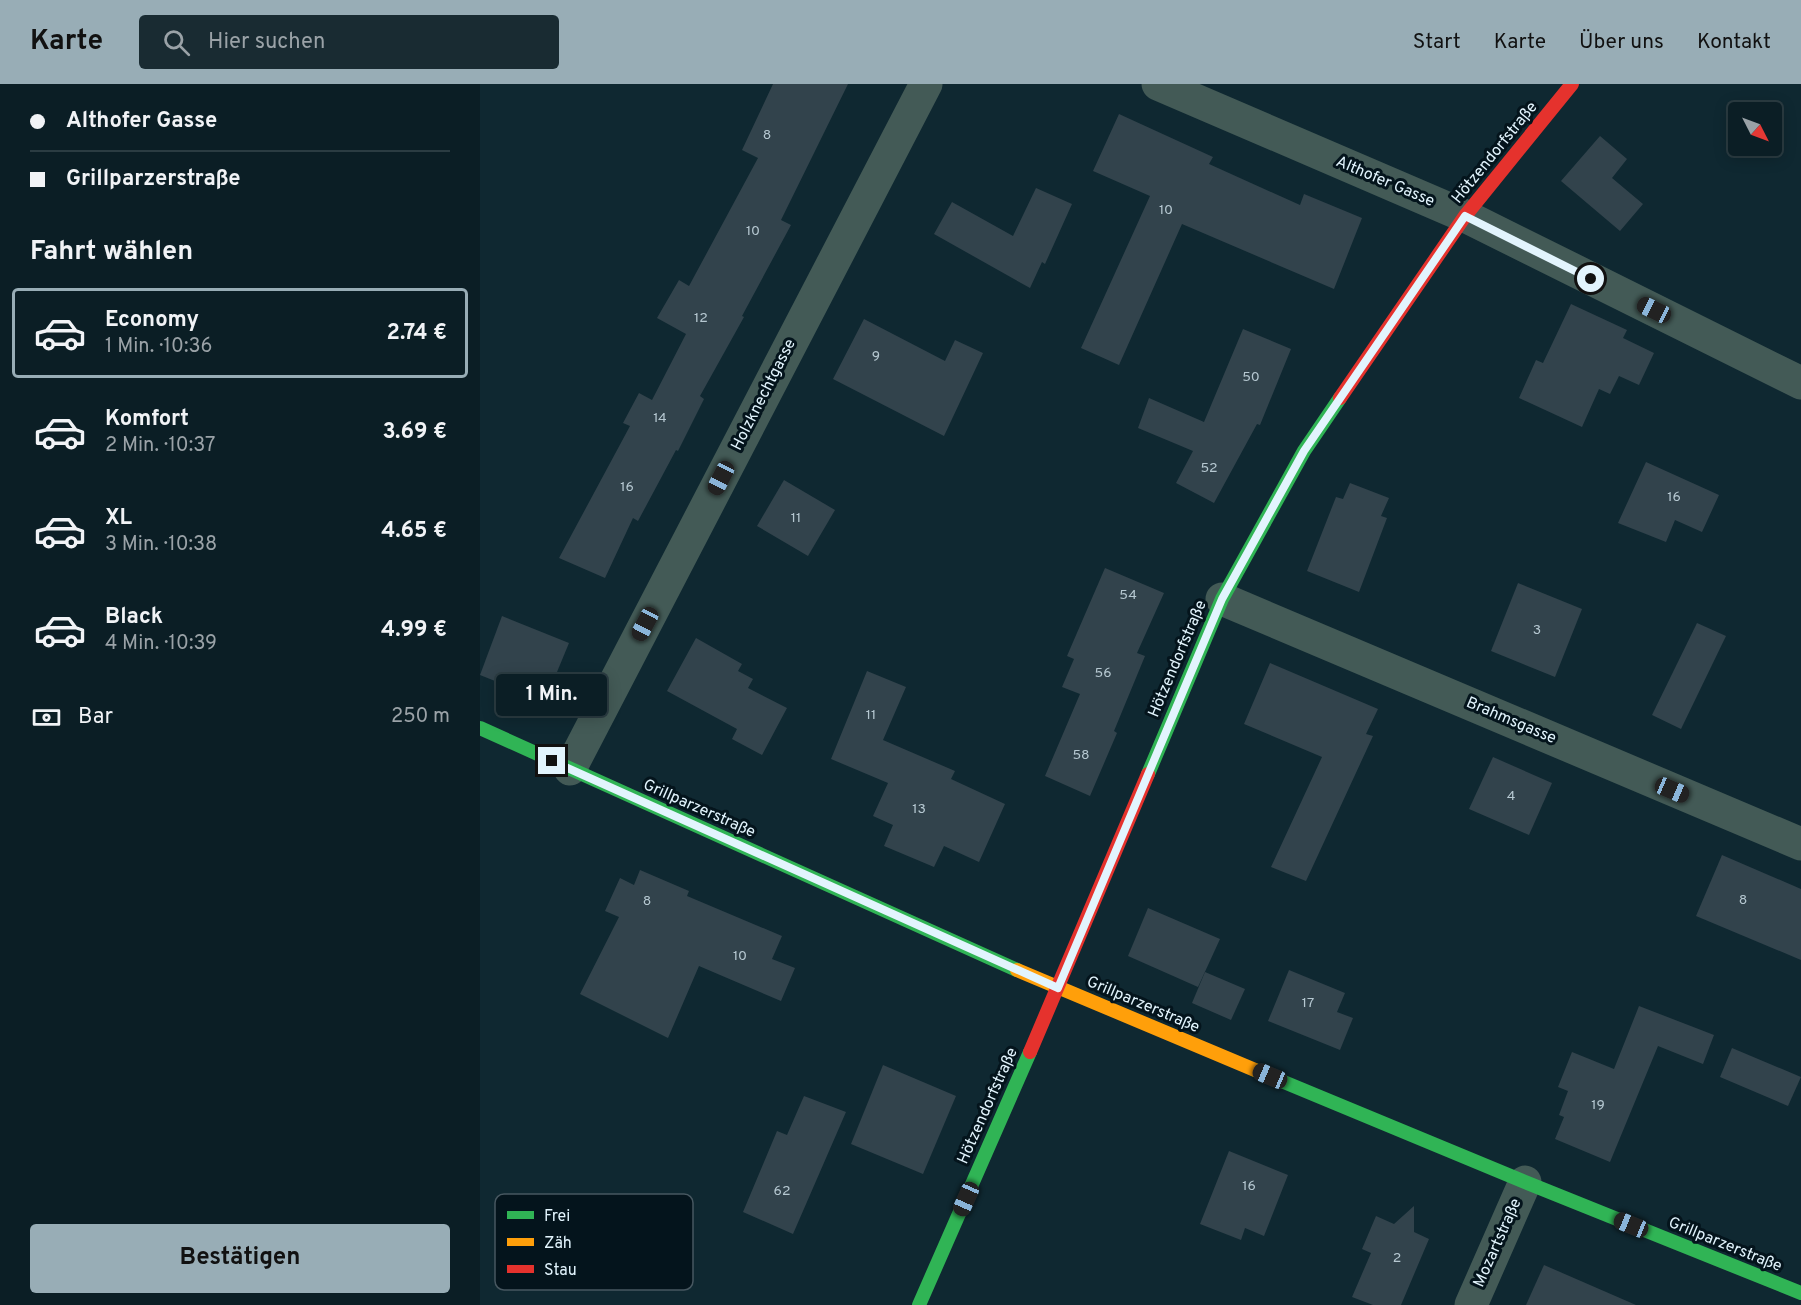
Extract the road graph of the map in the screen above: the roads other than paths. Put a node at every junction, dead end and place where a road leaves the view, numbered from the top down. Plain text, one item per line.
1 (926, 84) edge
2 (1158, 84) edge
3 (1572, 84) edge
4 (1465, 216) junction
5 (1801, 383) edge
6 (1222, 599) junction
7 (480, 728) edge
8 (570, 769) junction
9 (1801, 844) edge
10 (1058, 988) junction
11 (1525, 1182) junction
12 (1801, 1293) edge
13 (920, 1305) edge
14 (1471, 1305) edge

1 - 8 street, Holzknechtgasse
2 - 4 street, Althofer Gasse
3 - 4 street, Hötzendorfstraße
4 - 5 street, Althofer Gasse
4 - 6 street, Hötzendorfstraße
6 - 9 street, Brahmsgasse
6 - 10 street, Hötzendorfstraße
7 - 8 street, Grillparzerstraße
8 - 10 street, Grillparzerstraße
10 - 11 street, Grillparzerstraße
10 - 13 street, Hötzendorfstraße
11 - 12 street, Grillparzerstraße
11 - 14 street, Mozartstraße

